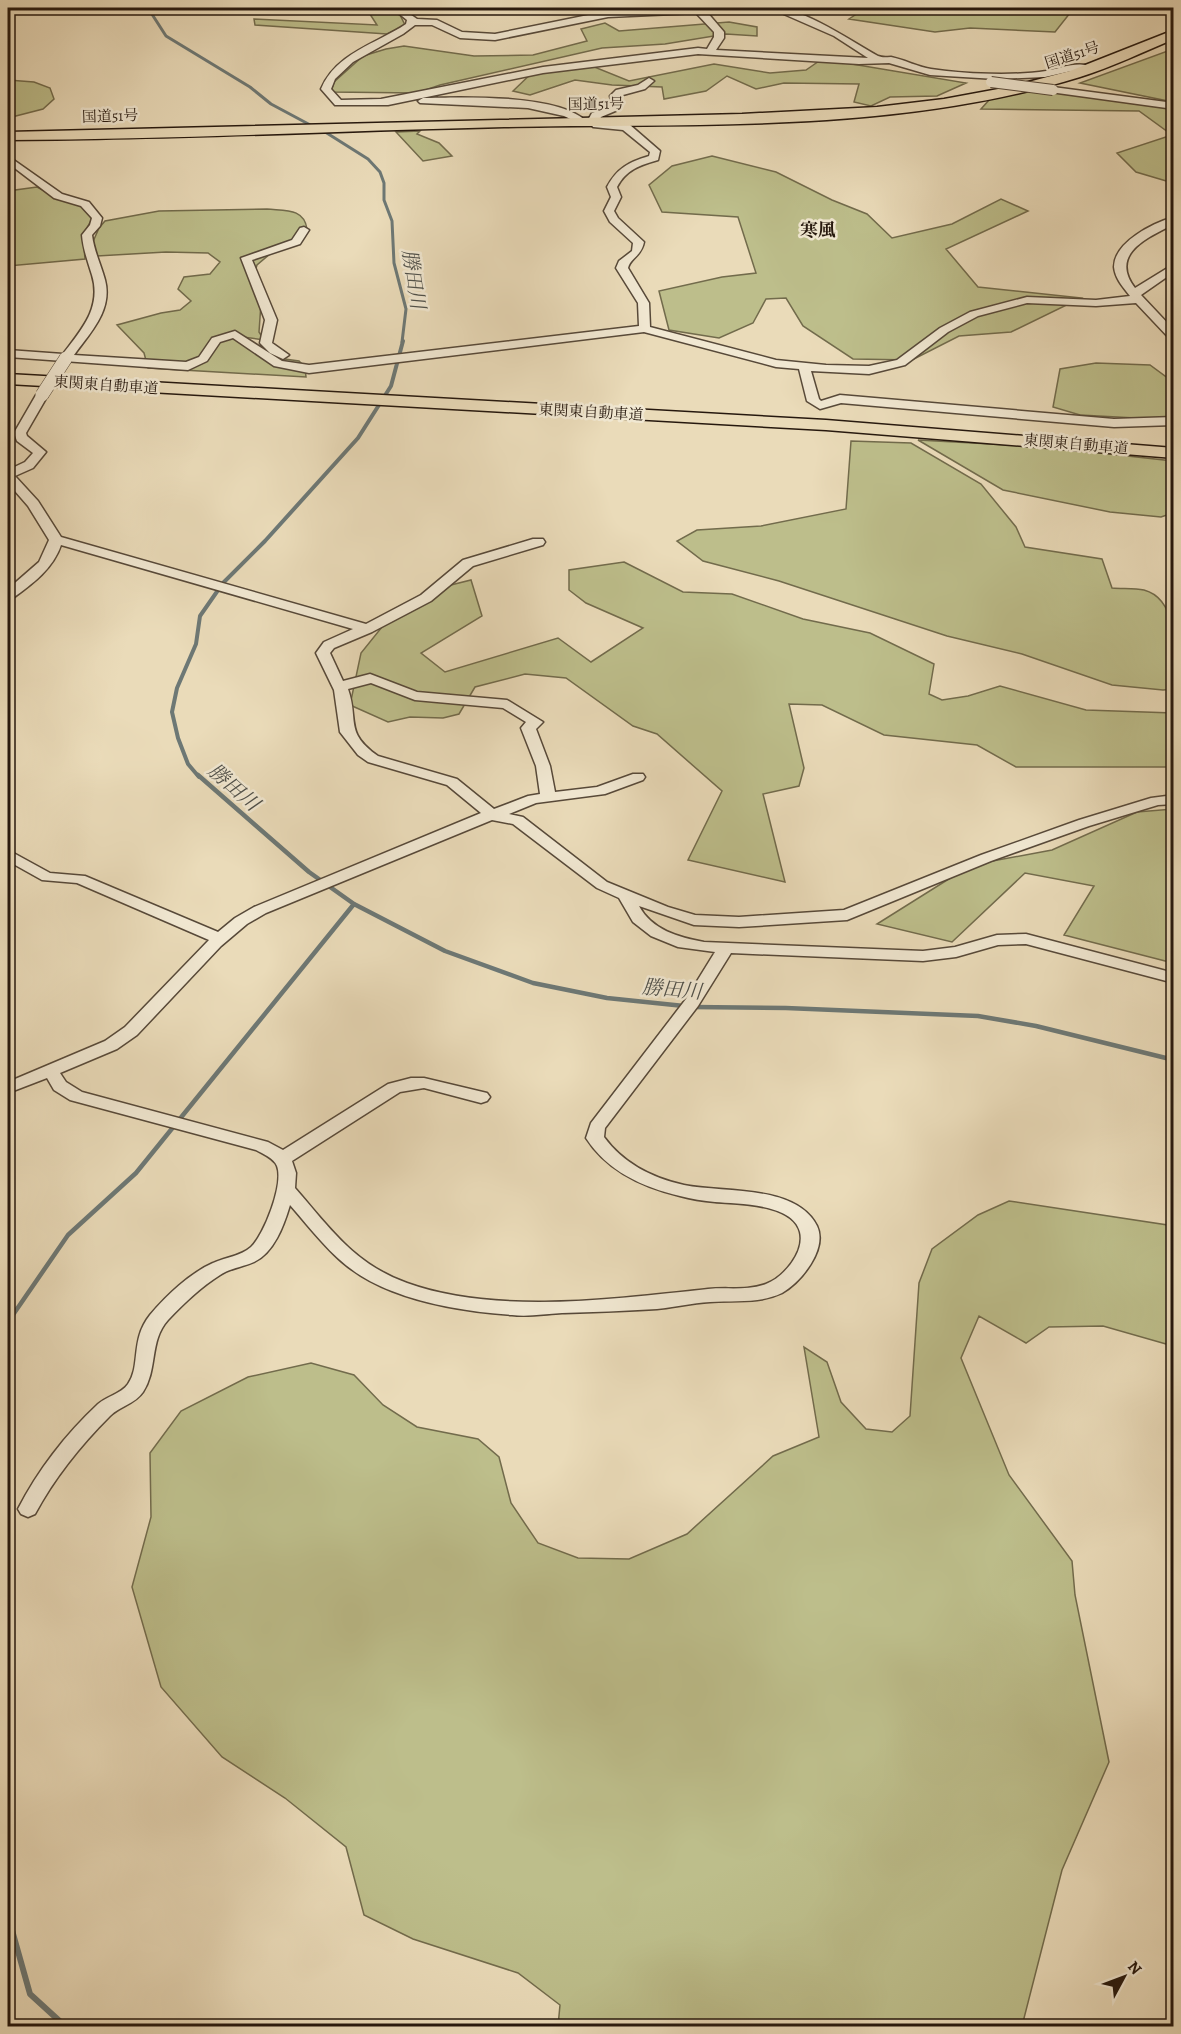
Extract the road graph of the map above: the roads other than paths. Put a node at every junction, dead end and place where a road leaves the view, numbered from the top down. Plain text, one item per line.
1 (396, 8) edge
2 (700, 8) edge
3 (775, 8) edge
4 (411, 22) junction
5 (1173, 34) edge
6 (711, 51) junction
7 (880, 61) junction
8 (1090, 69) junction
9 (649, 81) dead end
10 (377, 103) junction
11 (1173, 104) edge
12 (589, 121) junction
13 (8, 136) edge
14 (8, 159) edge
15 (1173, 220) edge
16 (304, 230) dead end
17 (1173, 267) edge
18 (1136, 297) junction
19 (644, 329) junction
20 (1173, 337) edge
21 (8, 354) edge
22 (66, 358) junction
23 (804, 367) junction
24 (8, 368) edge
25 (310, 374) junction
26 (8, 379) edge
27 (827, 420) junction
28 (1173, 422) edge
29 (1173, 442) edge
30 (1173, 453) edge
31 (8, 475) edge
32 (56, 540) junction
33 (538, 543) dead end
34 (8, 595) edge
35 (367, 629) junction
36 (339, 686) junction
37 (638, 777) dead end
38 (548, 796) junction
39 (1173, 800) edge
40 (492, 815) junction
41 (8, 854) edge
42 (626, 895) junction
43 (220, 939) junction
44 (726, 948) junction
45 (1173, 978) edge
46 (50, 1070) junction
47 (8, 1088) edge
48 (482, 1097) dead end
49 (282, 1159) junction
50 (286, 1188) junction
51 (28, 1509) dead end

1 - 4 street
2 - 4 street
2 - 6 street
3 - 7 street
4 - 10 street
5 - 8 highway, 国道51号
6 - 7 street
6 - 10 street
7 - 8 street
7 - 11 street, bridge
8 - 12 highway, 国道51号
9 - 12 street
10 - 12 street
12 - 13 highway, 国道51号
12 - 19 street
14 - 22 street
15 - 18 street
16 - 25 street
17 - 18 street
18 - 20 street
18 - 23 street
19 - 23 street
19 - 25 street
21 - 22 street
22 - 25 street
22 - 31 street, bridge
23 - 28 street
24 - 27 highway, 東関東自動車道
26 - 27 highway, 東関東自動車道
27 - 29 highway, 東関東自動車道
27 - 30 highway, 東関東自動車道
31 - 32 street
32 - 34 street
32 - 35 street
33 - 35 street
35 - 36 street
36 - 38 street
36 - 40 street
37 - 38 street
38 - 40 street
39 - 42 street
40 - 42 street
40 - 43 street
41 - 43 street
42 - 44 street
43 - 46 street
44 - 45 street
44 - 50 street
46 - 47 street
46 - 49 street
48 - 49 street
49 - 50 street
50 - 51 street

